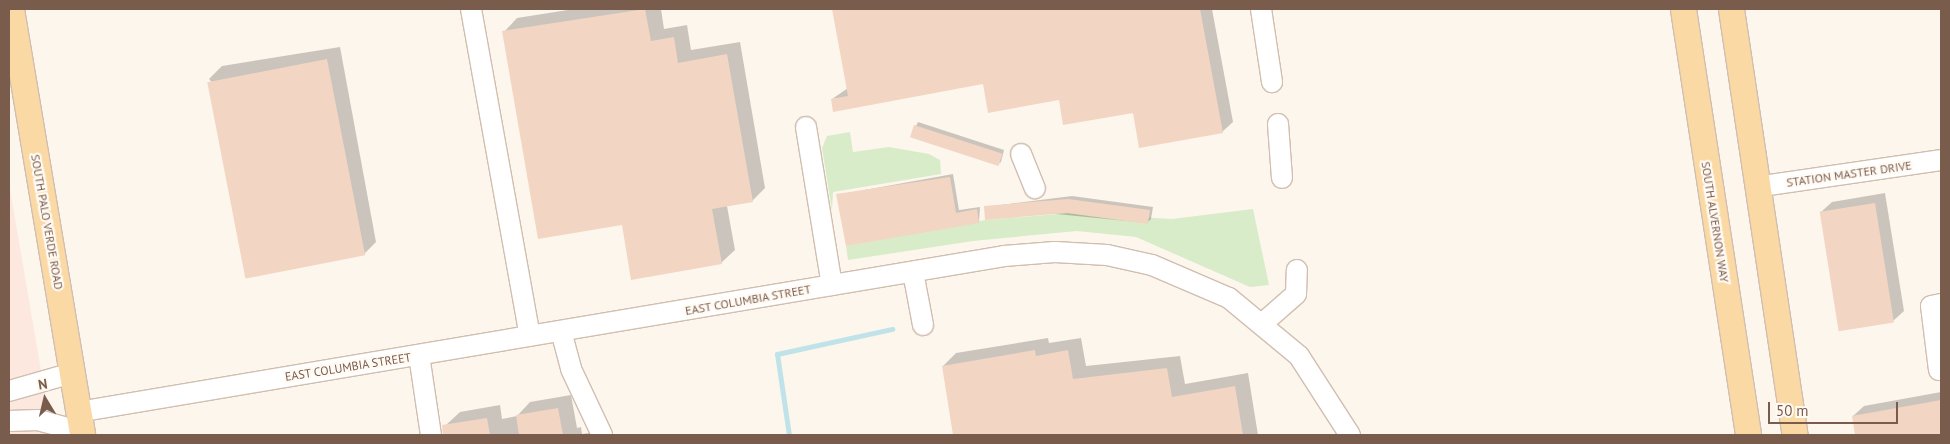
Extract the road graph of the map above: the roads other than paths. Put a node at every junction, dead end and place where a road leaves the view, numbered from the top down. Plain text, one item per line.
1 (10, 9) edge
2 (471, 9) edge
3 (1261, 9) edge
4 (1683, 9) edge
5 (1731, 9) edge
6 (1272, 82) dead end
7 (1278, 124) dead end
8 (806, 127) dead end
9 (1021, 154) dead end
10 (1941, 160) edge
11 (1282, 178) dead end
12 (1035, 188) dead end
13 (1756, 188) junction
14 (1297, 270) dead end
15 (913, 272) junction
16 (832, 285) junction
17 (1941, 304) edge
18 (1263, 323) junction
19 (922, 325) dead end
20 (561, 331) junction
21 (530, 336) junction
22 (419, 355) junction
23 (1939, 370) dead end
24 (72, 373) junction
25 (9, 391) edge
26 (9, 421) edge
27 (81, 426) edge
28 (431, 435) edge
29 (602, 435) edge
30 (1350, 435) edge
31 (1748, 435) edge
32 (1795, 435) edge

1 - 24 main road, SOUTH PALO VERDE ROAD
2 - 21 street
3 - 6 street
4 - 31 main road, SOUTH ALVERNON WAY
5 - 13 main road
7 - 11 street
8 - 16 street
9 - 12 street
10 - 13 street, STATION MASTER DRIVE
13 - 32 main road
14 - 18 street
15 - 16 street, EAST COLUMBIA STREET
15 - 18 street, EAST COLUMBIA STREET
15 - 19 street
16 - 20 street, EAST COLUMBIA STREET
17 - 23 street
18 - 30 street, EAST COLUMBIA STREET
20 - 21 street, EAST COLUMBIA STREET
20 - 29 street
21 - 22 street, EAST COLUMBIA STREET
22 - 27 street, EAST COLUMBIA STREET
22 - 28 street
24 - 25 street
24 - 27 main road, SOUTH PALO VERDE ROAD
26 - 27 street

